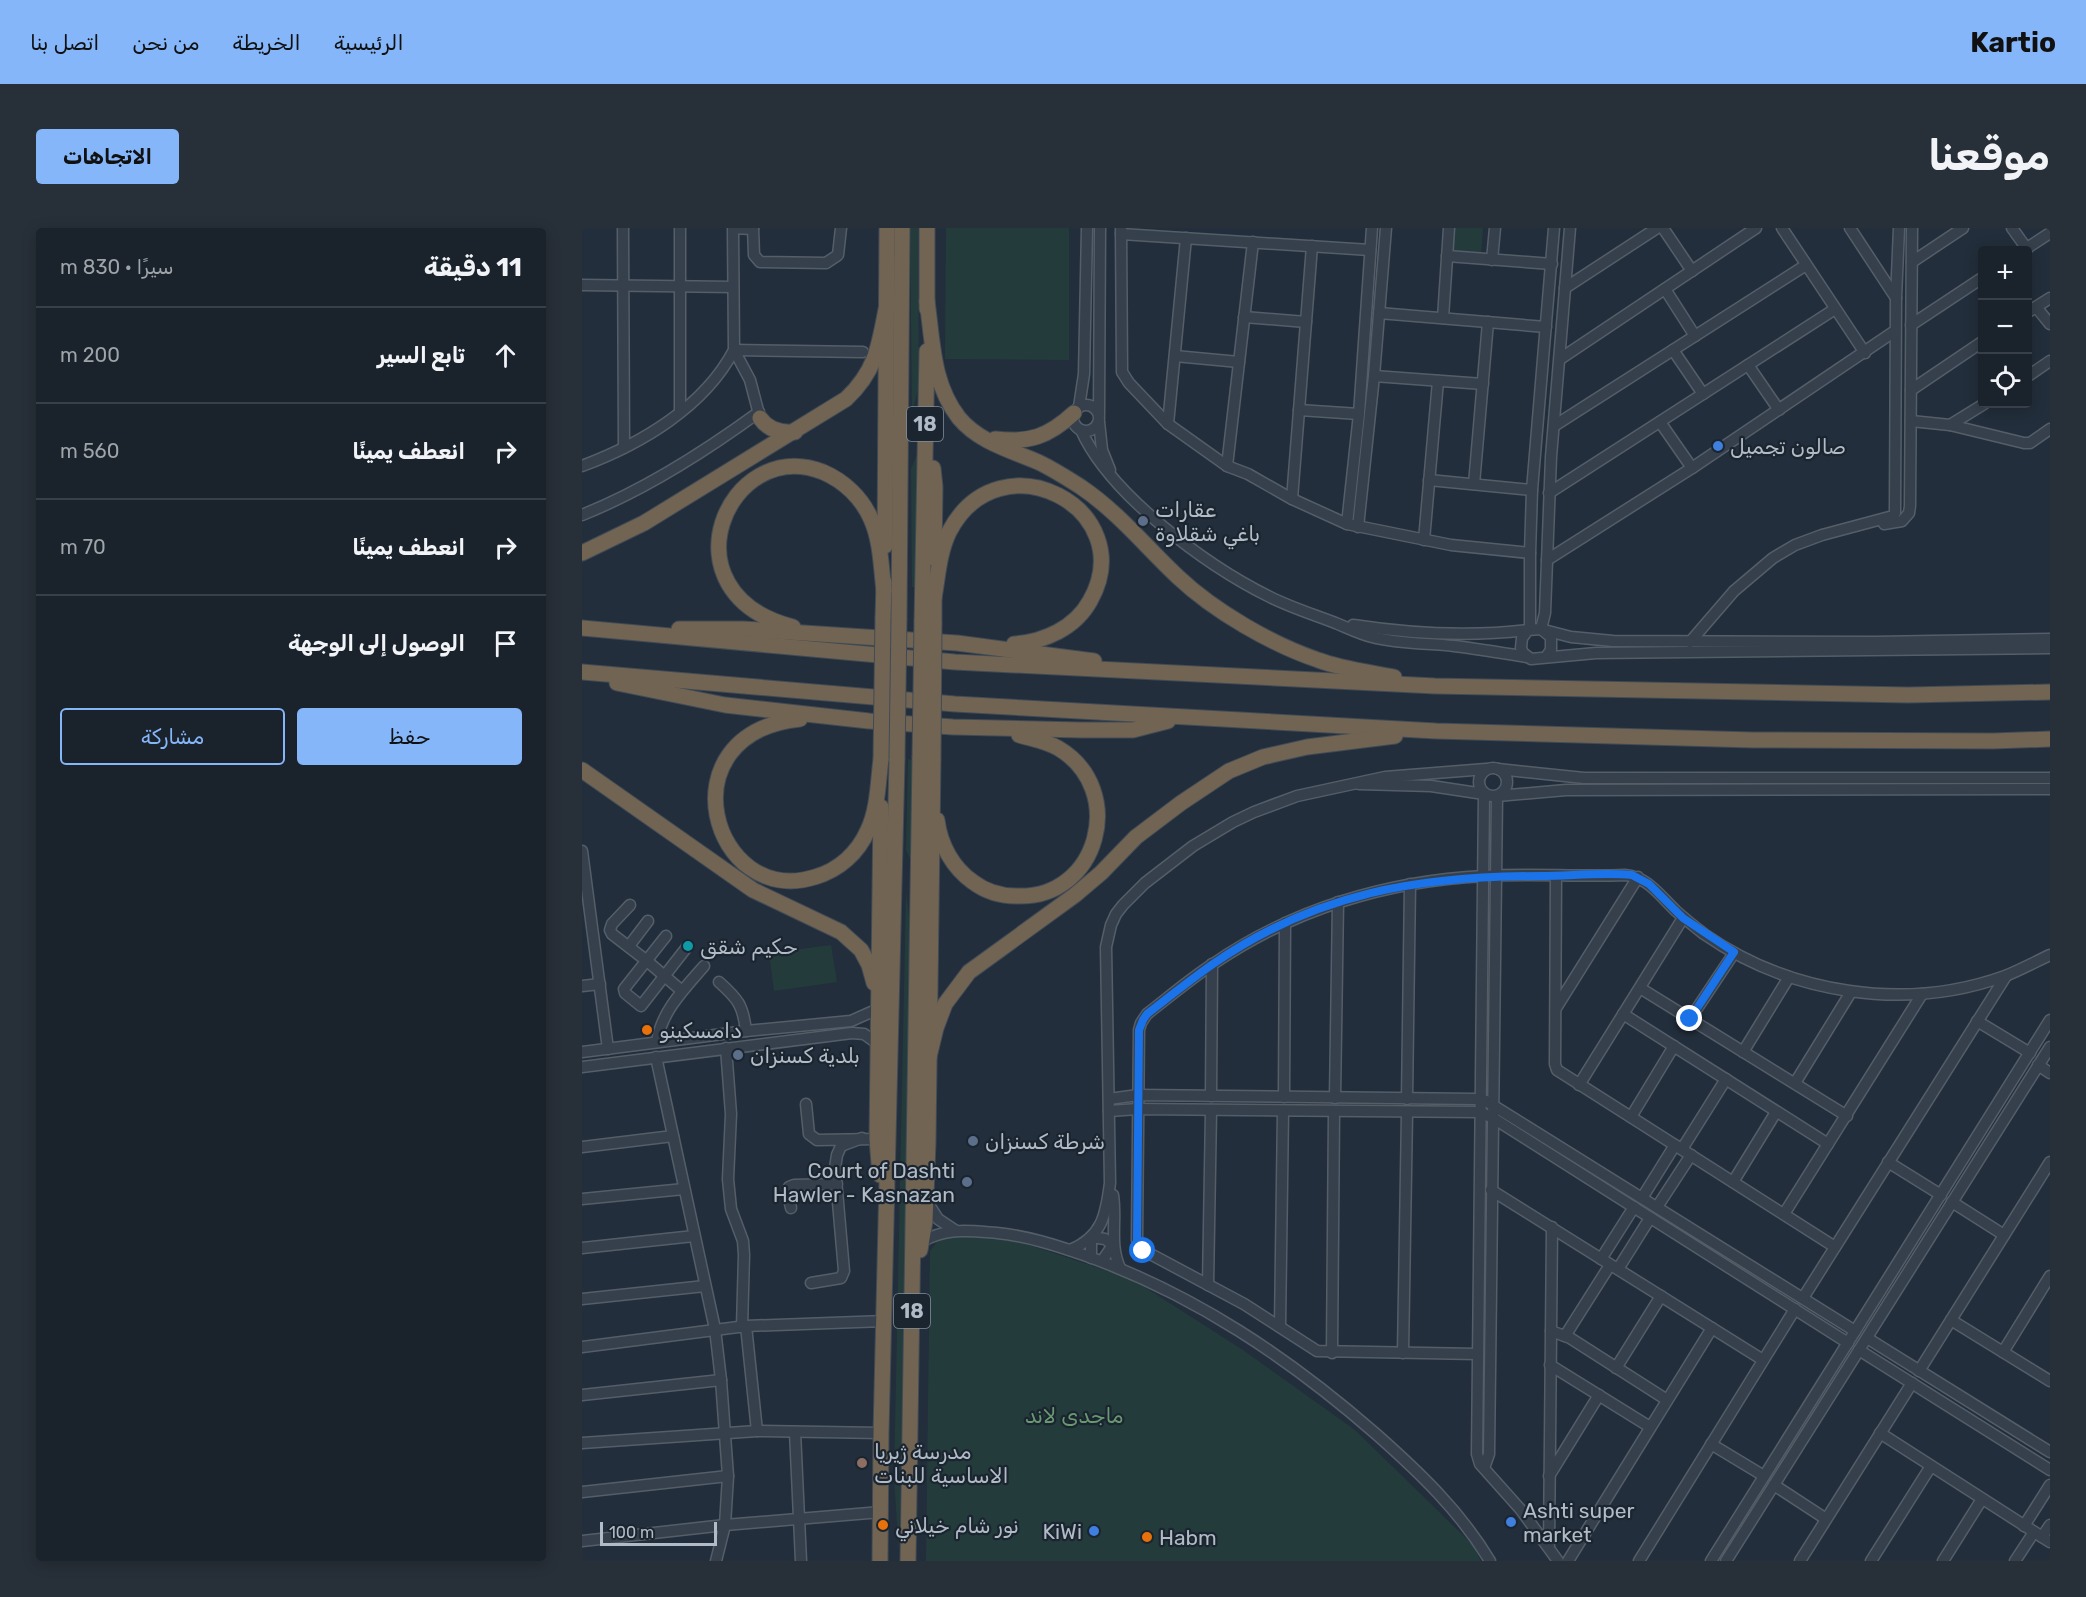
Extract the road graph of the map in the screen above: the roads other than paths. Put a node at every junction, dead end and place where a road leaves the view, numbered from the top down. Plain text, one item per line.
1 (623, 228) edge
2 (680, 228) edge
3 (753, 228) edge
4 (841, 228) edge
5 (887, 228) edge
6 (902, 228) edge
7 (927, 228) edge
8 (1087, 228) edge
9 (1100, 228) edge
10 (1372, 228) edge
11 (1386, 228) edge
12 (1449, 228) edge
13 (1494, 228) edge
14 (1554, 228) edge
15 (1570, 228) edge
16 (1657, 228) edge
17 (1663, 228) edge
18 (1756, 228) edge
19 (1782, 228) edge
20 (1850, 228) edge
21 (1899, 228) edge
22 (1912, 228) edge
23 (1963, 228) edge
24 (2012, 228) edge
25 (1121, 231) edge
26 (2050, 234) edge
27 (1186, 238) junction
28 (1253, 242) junction
29 (1312, 246) junction
30 (2023, 246) edge
31 (2031, 246) edge
32 (1370, 249) junction
33 (1447, 256) junction
34 (1492, 260) junction
35 (1912, 262) junction
36 (1552, 264) junction
37 (1806, 265) junction
38 (1692, 271) junction
39 (1978, 281) edge
40 (582, 285) edge
41 (623, 286) junction
42 (680, 286) junction
43 (733, 287) junction
44 (1565, 288) junction
45 (1665, 289) junction
46 (1896, 298) junction
47 (2050, 298) edge
48 (927, 301) junction
49 (886, 309) junction
50 (1835, 309) junction
51 (2032, 310) edge
52 (1379, 313) junction
53 (1244, 317) junction
54 (1443, 318) junction
55 (1306, 322) junction
56 (1488, 322) junction
57 (2050, 324) edge
58 (1911, 325) junction
59 (1546, 327) junction
60 (1895, 331) junction
61 (1695, 336) junction
62 (1978, 345) edge
63 (734, 350) junction
64 (1673, 350) junction
65 (863, 352) dead end
66 (1865, 353) junction
67 (1175, 356) junction
68 (1560, 359) junction
69 (2050, 361) edge
70 (1239, 362) junction
71 (1748, 365) junction
72 (2032, 372) edge
73 (1374, 376) junction
74 (1438, 381) junction
75 (1483, 384) junction
76 (1911, 390) junction
77 (1703, 394) junction
78 (1978, 408) edge
79 (1076, 410) junction
80 (1299, 410) junction
81 (1779, 410) junction
82 (680, 412) junction
83 (1359, 414) junction
84 (759, 415) junction
85 (1099, 418) junction
86 (1911, 421) junction
87 (1660, 422) junction
88 (1168, 424) junction
89 (1950, 425) junction
90 (1554, 426) junction
91 (2050, 429) edge
92 (1081, 430) junction
93 (795, 432) junction
94 (925, 435) junction
95 (982, 438) junction
96 (624, 448) junction
97 (762, 452) junction
98 (582, 465) edge
99 (1227, 466) junction
100 (1692, 468) junction
101 (1429, 480) junction
102 (1117, 483) junction
103 (1474, 483) junction
104 (1532, 490) junction
105 (1549, 493) junction
106 (1292, 499) junction
107 (1894, 505) junction
108 (1910, 506) junction
109 (582, 515) edge
110 (1352, 526) junction
111 (1848, 527) junction
112 (1424, 540) junction
113 (582, 553) edge
114 (1530, 553) junction
115 (1547, 560) junction
116 (884, 591) junction
117 (934, 598) junction
118 (928, 622) junction
119 (1338, 624) junction
120 (582, 628) edge
121 (1536, 630) junction
122 (825, 634) junction
123 (2050, 639) edge
124 (1690, 642) junction
125 (979, 645) junction
126 (2050, 648) edge
127 (1527, 657) junction
128 (1545, 657) junction
129 (582, 673) edge
130 (1184, 674) junction
131 (1435, 686) junction
132 (2050, 692) edge
133 (827, 717) junction
134 (1181, 718) junction
135 (990, 728) junction
136 (1436, 731) junction
137 (2050, 739) edge
138 (926, 758) junction
139 (881, 759) junction
140 (1492, 769) junction
141 (582, 770) edge
142 (932, 778) junction
143 (2050, 778) edge
144 (1359, 784) junction
145 (2050, 789) edge
146 (1484, 794) junction
147 (1497, 796) junction
148 (582, 850) edge
149 (583, 865) edge
150 (1483, 876) junction
151 (1496, 876) junction
152 (1556, 876) junction
153 (1638, 877) junction
154 (1410, 884) junction
155 (1338, 902) junction
156 (630, 905) dead end
157 (1683, 918) junction
158 (648, 921) dead end
159 (1286, 923) junction
160 (587, 927) edge
161 (666, 936) dead end
162 (629, 946) junction
163 (687, 947) dead end
164 (1734, 952) junction
165 (2050, 955) edge
166 (647, 961) junction
167 (1212, 964) junction
168 (704, 966) dead end
169 (665, 975) junction
170 (2006, 976) junction
171 (1789, 977) junction
172 (719, 982) dead end
173 (600, 984) junction
174 (582, 987) edge
175 (1640, 988) junction
176 (682, 991) junction
177 (1851, 992) junction
178 (1922, 994) junction
179 (879, 1007) junction
180 (1556, 1008) junction
181 (1623, 1014) junction
182 (1690, 1019) junction
183 (2050, 1020) edge
184 (1977, 1021) junction
185 (746, 1031) junction
186 (657, 1042) junction
187 (878, 1044) junction
188 (1674, 1046) junction
189 (726, 1048) junction
190 (608, 1049) junction
191 (582, 1052) edge
192 (1743, 1052) junction
193 (2030, 1053) junction
194 (2048, 1054) edge
195 (656, 1057) junction
196 (928, 1061) junction
197 (2038, 1065) junction
198 (582, 1067) edge
199 (2050, 1073) edge
200 (1726, 1079) junction
201 (1795, 1083) junction
202 (1579, 1085) junction
203 (1138, 1095) junction
204 (1211, 1096) junction
205 (1284, 1097) junction
206 (1335, 1098) junction
207 (1109, 1099) junction
208 (1407, 1099) junction
209 (1480, 1100) junction
210 (806, 1104) dead end
211 (1492, 1104) junction
212 (1138, 1109) junction
213 (1109, 1111) junction
214 (1210, 1111) junction
215 (1283, 1111) junction
216 (1334, 1112) junction
217 (1480, 1112) junction
218 (1776, 1112) junction
219 (1407, 1113) junction
220 (1847, 1116) junction
221 (1630, 1117) junction
222 (1493, 1118) junction
223 (673, 1136) junction
224 (869, 1139) junction
225 (1975, 1140) junction
226 (1828, 1144) junction
227 (582, 1147) edge
228 (1987, 1147) junction
229 (1683, 1150) junction
230 (1888, 1162) junction
231 (2050, 1162) edge
232 (1733, 1182) junction
233 (1110, 1183) junction
234 (837, 1184) junction
235 (684, 1189) junction
236 (1491, 1190) junction
237 (1941, 1195) junction
238 (1642, 1198) junction
239 (582, 1199) edge
240 (926, 1199) junction
241 (1952, 1202) junction
242 (887, 1207) junction
243 (1634, 1207) junction
244 (1658, 1207) junction
245 (791, 1208) dead end
246 (1784, 1214) junction
247 (1650, 1218) junction
248 (1552, 1227) junction
249 (957, 1231) junction
250 (2004, 1235) junction
251 (694, 1236) junction
252 (1091, 1237) junction
253 (922, 1242) junction
254 (1113, 1245) junction
255 (1835, 1247) junction
256 (582, 1248) edge
257 (1070, 1250) junction
258 (1096, 1259) junction
259 (1610, 1264) junction
260 (1120, 1268) junction
261 (2050, 1276) edge
262 (811, 1283) dead end
263 (912, 1285) junction
264 (1208, 1285) junction
265 (705, 1286) junction
266 (1661, 1296) junction
267 (1803, 1298) junction
268 (582, 1299) edge
269 (1795, 1309) junction
270 (1951, 1320) junction
271 (885, 1321) junction
272 (744, 1326) junction
273 (1280, 1327) junction
274 (1712, 1328) junction
275 (715, 1329) junction
276 (1551, 1331) junction
277 (1855, 1331) junction
278 (1565, 1336) junction
279 (1867, 1338) junction
280 (1848, 1343) junction
281 (582, 1347) edge
282 (1859, 1350) junction
283 (2002, 1352) junction
284 (1332, 1353) junction
285 (1403, 1353) junction
286 (1478, 1354) junction
287 (1763, 1360) junction
288 (1550, 1365) junction
289 (1616, 1368) junction
290 (1919, 1371) junction
291 (721, 1380) junction
292 (2050, 1381) edge
293 (1912, 1383) junction
294 (582, 1395) edge
295 (1599, 1395) junction
296 (1667, 1400) junction
297 (1650, 1426) junction
298 (757, 1431) junction
299 (725, 1432) junction
300 (795, 1432) junction
301 (881, 1433) junction
302 (1880, 1434) junction
303 (582, 1443) edge
304 (1711, 1444) junction
305 (2050, 1452) edge
306 (1931, 1466) junction
307 (1485, 1468) junction
308 (2050, 1470) edge
309 (728, 1476) junction
310 (1549, 1476) junction
311 (1764, 1476) junction
312 (1774, 1485) junction
313 (2050, 1485) edge
314 (582, 1492) edge
315 (1982, 1499) junction
316 (880, 1512) junction
317 (800, 1518) junction
318 (1826, 1519) junction
319 (724, 1525) junction
320 (2050, 1525) edge
321 (2038, 1534) edge
322 (582, 1541) edge
323 (1549, 1546) junction
324 (716, 1561) edge
325 (801, 1561) edge
326 (880, 1561) edge
327 (908, 1561) edge
328 (1490, 1561) edge
329 (1558, 1561) edge
330 (1568, 1561) edge
331 (1639, 1561) edge
332 (1711, 1561) edge
333 (1726, 1561) edge
334 (1800, 1561) edge
335 (1871, 1561) edge
336 (1943, 1561) edge
337 (2015, 1561) edge

1 - 41 street
2 - 42 street
3 - 4 street
3 - 43 street
5 - 49 highway
6 - 242 highway, 18, bridge
7 - 48 highway, 18
8 - 79 street
9 - 85 street
10 - 32 street
11 - 52 street
12 - 33 street
13 - 34 street
14 - 36 street
15 - 44 street
16 - 44 street
17 - 38 street
18 - 38 street
19 - 37 street
20 - 46 street
21 - 46 street
22 - 35 street
23 - 35 street
24 - 30 street
25 - 27 street
25 - 88 street
26 - 31 street
27 - 28 street
27 - 67 street
28 - 29 street
28 - 53 street
29 - 32 street
29 - 55 street
32 - 83 street
33 - 34 street
33 - 54 street
34 - 36 street
35 - 58 street
36 - 59 street
37 - 50 street
37 - 61 street
38 - 45 street
39 - 58 street
40 - 41 street
41 - 42 street
41 - 96 street
42 - 43 street
42 - 82 street
43 - 63 street
44 - 68 street
45 - 61 street
45 - 68 street
46 - 60 street
47 - 51 street
48 - 94 highway, 18
48 - 95 highway
49 - 93 highway
49 - 116 highway
50 - 66 street
50 - 71 street
51 - 57 street
52 - 54 street
52 - 73 street
53 - 55 street
53 - 70 street
54 - 56 street
55 - 80 street
56 - 59 street
56 - 75 street
58 - 76 street
59 - 104 street
60 - 66 street
60 - 107 street
61 - 64 street
62 - 76 street
63 - 65 street
63 - 82 street
63 - 84 street
64 - 77 street
64 - 90 street
66 - 81 street
67 - 70 street
67 - 88 street
68 - 90 street
69 - 72 street
70 - 99 street
71 - 77 street
71 - 81 street
73 - 74 street
73 - 110 street
74 - 75 street
74 - 101 street
75 - 103 street
76 - 86 street
77 - 87 street
78 - 89 street
79 - 85 street
79 - 92 street
79 - 95 highway
80 - 83 street
80 - 106 street
81 - 100 street
82 - 96 street
83 - 110 street
84 - 93 highway
84 - 97 highway
84 - 109 street
85 - 92 street
85 - 102 street
86 - 89 street
86 - 108 street
87 - 100 street
87 - 105 street
88 - 99 street
89 - 91 street
90 - 105 street
92 - 102 street
93 - 97 highway
94 - 117 highway
94 - 118 highway, 18
95 - 131 highway
96 - 98 street
97 - 113 highway
99 - 106 street
100 - 115 street
101 - 103 street
101 - 112 street
102 - 119 street
103 - 104 street
104 - 114 street
105 - 115 street
106 - 110 street
107 - 108 street
107 - 111 street
108 - 111 street
110 - 112 street
111 - 124 street
112 - 114 street
114 - 121 street
115 - 121 street
116 - 122 highway
116 - 139 highway, bridge
117 - 118 highway
117 - 125 highway
118 - 138 highway, 18, bridge
119 - 121 street
119 - 127 street
120 - 122 highway
120 - 130 highway
121 - 124 street
121 - 127 street
121 - 128 street
122 - 125 highway
123 - 124 street
125 - 130 highway
126 - 128 street
127 - 128 street
129 - 133 highway
129 - 134 highway
130 - 131 highway
131 - 132 highway
133 - 135 highway
133 - 139 highway
134 - 135 highway
134 - 136 highway
135 - 142 highway
136 - 137 highway
136 - 196 highway
138 - 142 highway
138 - 263 highway, 18
139 - 179 highway
140 - 143 street
140 - 144 street
140 - 146 street
140 - 147 street
141 - 179 highway
142 - 196 highway
144 - 146 street
144 - 207 street
145 - 147 street
146 - 147 street
146 - 150 street
147 - 151 street
148 - 149 street
149 - 160 street
150 - 151 street
150 - 154 street
150 - 209 street
151 - 152 street
151 - 211 street
152 - 153 street
152 - 180 street
153 - 157 street
153 - 180 street
154 - 155 street
154 - 208 street
155 - 159 street
155 - 206 street
156 - 162 street
157 - 164 street
157 - 175 street
158 - 162 street
159 - 167 street
159 - 205 street
160 - 173 street
161 - 166 street
162 - 166 street
163 - 169 street
164 - 171 street
164 - 182 street
165 - 170 street
166 - 169 street
166 - 169 street
167 - 203 street
167 - 204 street
168 - 176 street
169 - 176 street
170 - 178 street
170 - 184 street
171 - 177 street
171 - 192 street
172 - 185 street
173 - 174 street
173 - 190 street
175 - 181 street
175 - 182 street
176 - 186 street
177 - 178 street
177 - 201 street
178 - 220 street
179 - 185 street
179 - 187 highway
180 - 202 street
181 - 188 street
181 - 202 street
182 - 192 street
183 - 193 street
184 - 193 street
184 - 230 street
185 - 186 street
186 - 190 street
187 - 189 street
187 - 224 highway
188 - 200 street
188 - 221 street
189 - 195 street
189 - 272 street
190 - 191 street
192 - 201 street
193 - 225 street
194 - 197 street
195 - 198 street
195 - 223 street
196 - 240 highway
197 - 199 street
197 - 228 street
200 - 218 street
200 - 229 street
201 - 220 street
202 - 221 street
203 - 204 street
203 - 207 street
203 - 212 street
204 - 205 street
205 - 206 street
206 - 208 street
207 - 213 street
208 - 209 street
209 - 211 street
209 - 217 street
210 - 224 street
211 - 222 street
211 - 238 street
212 - 213 street
212 - 214 street
212 - 264 street
213 - 233 street
214 - 215 street
214 - 264 street
215 - 216 street
215 - 273 street
216 - 219 street
216 - 284 street
217 - 219 street
217 - 222 street
217 - 286 street
218 - 226 street
218 - 232 street
219 - 285 street
220 - 226 street
221 - 229 street
222 - 236 street
222 - 243 street
223 - 227 street
223 - 235 street
224 - 234 street
224 - 242 highway
225 - 228 street
225 - 237 street
226 - 246 street
228 - 241 street
229 - 232 street
229 - 238 street
229 - 244 street
230 - 237 street
230 - 255 street
231 - 250 street
232 - 246 street
233 - 252 street
233 - 254 street
234 - 245 street
234 - 262 street
235 - 239 street
235 - 251 street
236 - 248 street
236 - 307 street
237 - 277 street
238 - 244 street
240 - 249 street
240 - 253 highway
241 - 250 street
241 - 279 street
242 - 271 highway, 18
243 - 247 street
243 - 259 street
244 - 267 street
246 - 255 street
247 - 259 street
247 - 269 street
248 - 259 street
248 - 276 street
249 - 253 street
249 - 257 street
250 - 270 street
251 - 256 street
251 - 265 street
252 - 254 street
252 - 257 street
252 - 258 street
253 - 263 highway
254 - 258 street
254 - 260 street
255 - 267 street
257 - 258 street
258 - 260 street
259 - 266 street
259 - 278 street
260 - 328 street
261 - 283 street
263 - 327 highway, 18
264 - 273 street
265 - 268 street
265 - 275 street
266 - 274 street
266 - 289 street
267 - 277 street
269 - 280 street
269 - 287 street
270 - 283 street
270 - 290 street
271 - 272 street
271 - 301 highway, 18
272 - 275 street
272 - 298 street
273 - 284 street
274 - 287 street
274 - 296 street
275 - 281 street
275 - 291 street
276 - 278 street
276 - 288 street
277 - 280 street
278 - 289 street
279 - 282 street
279 - 290 street
280 - 311 street
282 - 293 street
282 - 312 street
283 - 292 street
284 - 285 street
285 - 286 street
286 - 307 street
287 - 304 street
288 - 295 street
288 - 310 street
289 - 296 street
290 - 305 street
291 - 294 street
291 - 299 street
293 - 302 street
293 - 308 street
295 - 297 street
295 - 310 street
296 - 297 street
297 - 330 street
298 - 299 street
298 - 300 street
299 - 303 street
299 - 309 street
300 - 301 street
300 - 317 street
301 - 316 highway, 18
302 - 306 street
302 - 318 street
304 - 311 street
304 - 331 street
306 - 315 street
306 - 335 street
307 - 323 street
309 - 314 street
309 - 319 street
310 - 323 street
311 - 332 street
312 - 318 street
312 - 333 street
313 - 321 street
315 - 321 street
315 - 336 street
316 - 317 street
316 - 326 highway, 18
317 - 319 street
317 - 325 street
318 - 334 street
319 - 322 street
319 - 324 street
320 - 321 street
321 - 337 street
323 - 329 street

